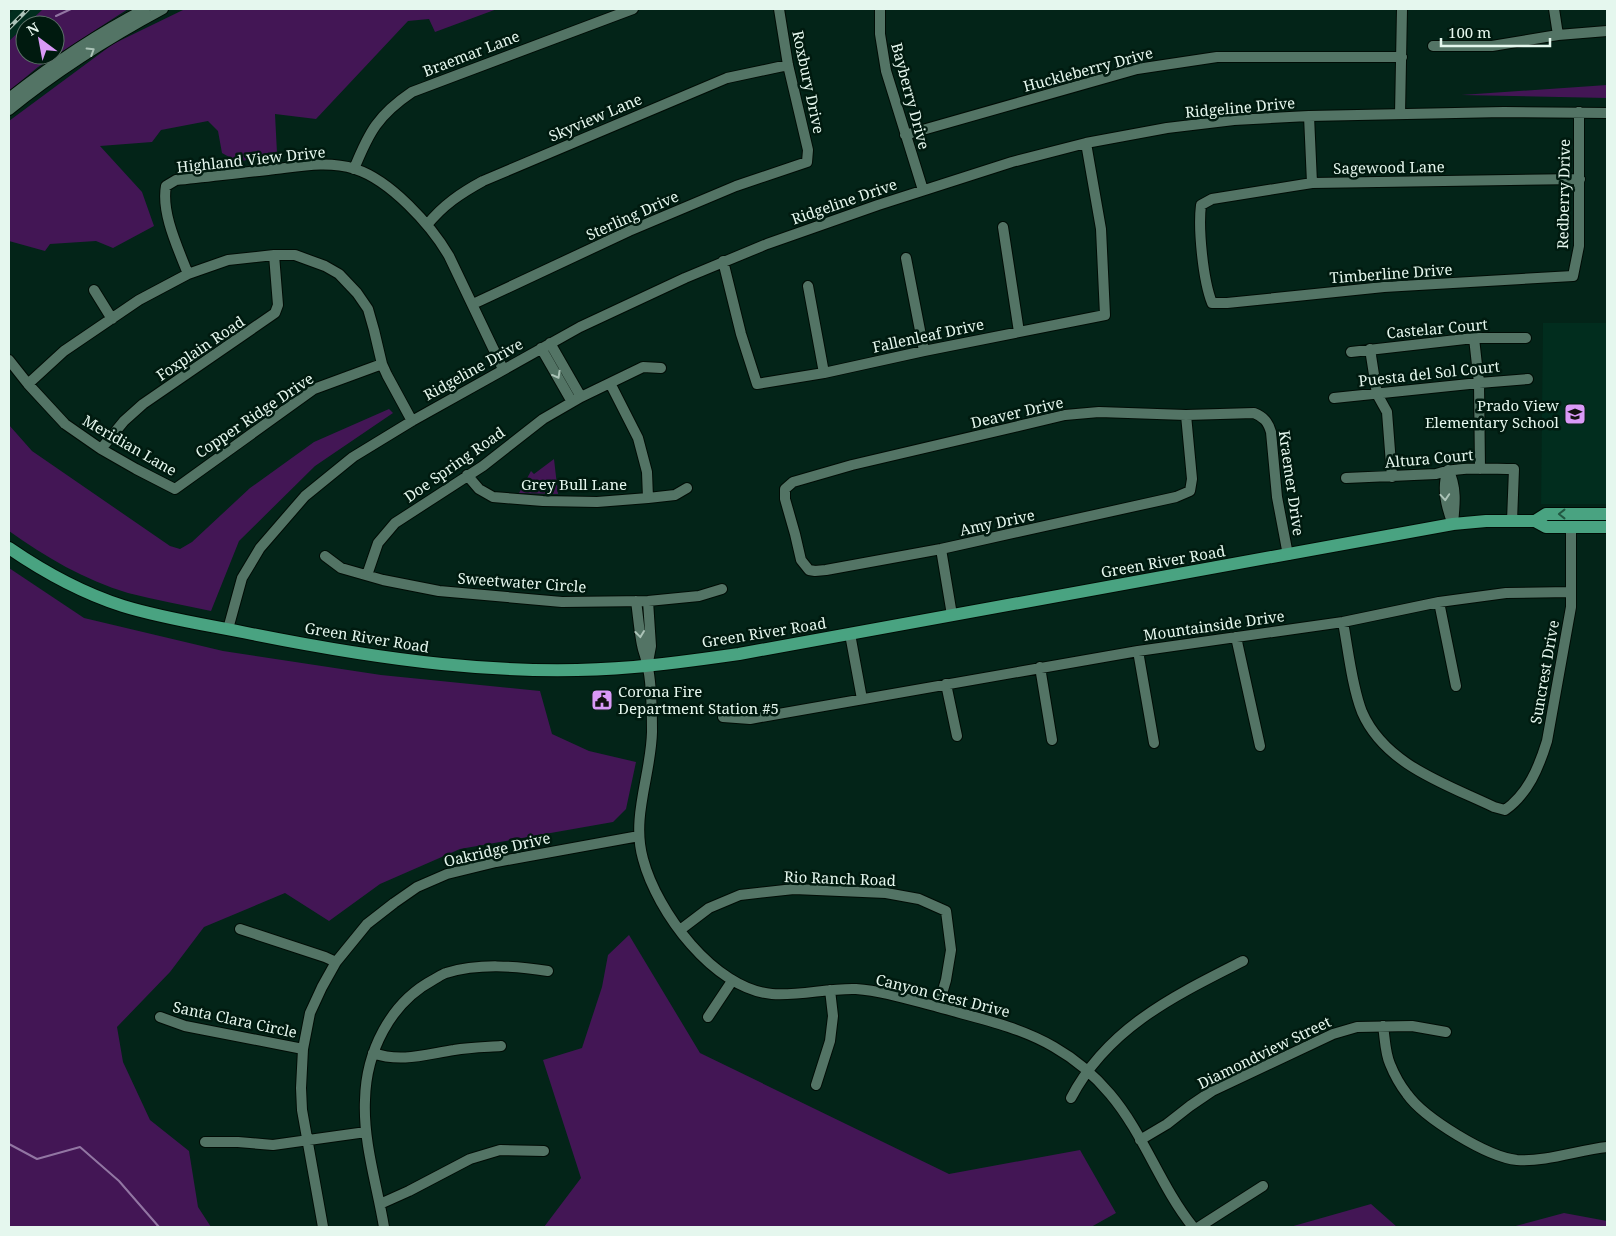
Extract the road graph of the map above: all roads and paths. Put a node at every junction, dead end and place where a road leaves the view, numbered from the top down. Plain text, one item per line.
1 (144, 9) edge
2 (163, 9) edge
3 (633, 9) edge
4 (779, 9) edge
5 (880, 9) edge
6 (1402, 9) edge
7 (1554, 9) edge
8 (1607, 31) edge
9 (1558, 35) junction
10 (1433, 46) dead end
11 (1402, 57) junction
12 (788, 65) junction
13 (9, 98) edge
14 (9, 110) edge
15 (1579, 112) junction
16 (1607, 113) edge
17 (1400, 114) junction
18 (1309, 116) junction
19 (905, 135) junction
20 (1086, 143) junction
21 (807, 162) joint
22 (354, 169) junction
23 (1580, 179) junction
24 (1312, 183) junction
25 (923, 190) junction
26 (427, 225) junction
27 (1003, 227) dead end
28 (274, 255) junction
29 (906, 258) dead end
30 (723, 262) junction
31 (188, 274) junction
32 (1573, 276) joint
33 (808, 286) dead end
34 (94, 290) dead end
35 (1212, 303) joint
36 (473, 304) junction
37 (112, 319) junction
38 (1018, 332) junction
39 (1474, 338) junction
40 (1526, 338) dead end
41 (545, 345) junction
42 (924, 350) junction
43 (1370, 350) junction
44 (1351, 352) dead end
45 (9, 360) edge
46 (382, 364) junction
47 (661, 368) dead end
48 (503, 369) junction
49 (824, 373) junction
50 (1528, 379) dead end
51 (610, 383) junction
52 (1479, 383) junction
53 (28, 384) junction
54 (1377, 394) junction
55 (1334, 398) dead end
56 (576, 400) junction
57 (1186, 415) junction
58 (1263, 416) joint
59 (412, 421) junction
60 (101, 449) junction
61 (1480, 469) junction
62 (1448, 470) junction
63 (467, 475) junction
64 (1392, 477) junction
65 (1346, 478) dead end
66 (688, 488) dead end
67 (175, 489) joint
68 (648, 498) junction
69 (1590, 514) junction
70 (1607, 514) edge
71 (1512, 520) junction
72 (1535, 521) junction
73 (1453, 524) junction
74 (1571, 527) junction
75 (1607, 527) edge
76 (9, 548) edge
77 (940, 549) junction
78 (1288, 555) junction
79 (326, 556) dead end
80 (809, 570) joint
81 (367, 575) junction
82 (722, 589) dead end
83 (1571, 592) junction
84 (636, 601) junction
85 (648, 601) junction
86 (1439, 602) junction
87 (952, 615) junction
88 (1343, 622) junction
89 (228, 629) junction
90 (850, 634) junction
91 (1236, 637) junction
92 (1138, 651) junction
93 (648, 666) junction
94 (1040, 667) junction
95 (946, 684) junction
96 (1456, 686) dead end
97 (862, 699) junction
98 (724, 717) dead end
99 (957, 736) dead end
100 (1052, 740) dead end
101 (1154, 743) dead end
102 (1260, 746) dead end
103 (639, 836) junction
104 (240, 928) dead end
105 (680, 930) junction
106 (1243, 961) dead end
107 (336, 962) junction
108 (548, 971) dead end
109 (732, 981) junction
110 (830, 990) junction
111 (938, 1007) junction
112 (160, 1017) dead end
113 (708, 1017) dead end
114 (1383, 1026) junction
115 (1446, 1032) dead end
116 (502, 1046) dead end
117 (303, 1049) junction
118 (373, 1053) junction
119 (1088, 1071) junction
120 (816, 1085) dead end
121 (1072, 1098) dead end
122 (366, 1132) junction
123 (307, 1140) junction
124 (1140, 1140) junction
125 (204, 1142) dead end
126 (1607, 1147) edge
127 (544, 1151) dead end
128 (1263, 1186) dead end
129 (380, 1204) junction
130 (323, 1227) edge
131 (384, 1227) edge
132 (1193, 1227) edge
133 (1200, 1227) edge

1 - 13 street
14 -> 2 street
3 - 22 street, Braemar Lane
4 - 12 street, Roxbury Drive
5 - 19 street, Bayberry Drive
6 - 11 street
7 - 9 street
8 - 9 street
9 - 10 street
11 - 17 street
11 - 19 street, Huckleberry Drive
12 - 21 street, Roxbury Drive
12 - 26 street, Skyview Lane
15 - 16 street, Ridgeline Drive
15 - 17 street, Ridgeline Drive
15 - 23 street, Redberry Drive
17 - 18 street, Ridgeline Drive
18 - 20 street, Ridgeline Drive
18 - 24 street
19 - 25 street, Bayberry Drive
20 - 25 street, Ridgeline Drive
20 - 38 street, Fallenleaf Drive
21 - 36 street, Sterling Drive
22 - 26 street, Highland View Drive
22 - 31 street, Highland View Drive
23 - 24 street, Sagewood Lane
23 - 32 street, Redberry Drive
24 - 35 street, Sagewood Lane
25 - 30 street, Ridgeline Drive
26 - 36 street, Highland View Drive
27 - 38 street
28 - 31 street
28 - 46 street
28 - 60 street, Foxplain Road
29 - 42 street
30 - 41 street, Ridgeline Drive
30 - 49 street, Fallenleaf Drive
31 - 37 street
32 - 35 street, Timberline Drive
33 - 49 street
34 - 37 street
36 - 48 street, Highland View Drive
37 - 53 street
38 - 42 street, Fallenleaf Drive
39 - 40 street, Castelar Court
39 - 43 street, Castelar Court
39 - 52 street
41 - 48 street, Ridgeline Drive
41 - 56 street
42 - 49 street, Fallenleaf Drive
43 - 44 street, Castelar Court
43 - 54 street
45 - 53 street, Meridian Lane
46 - 59 street
46 - 67 street, Copper Ridge Drive
47 - 51 street, Doe Spring Road
48 - 59 street, Ridgeline Drive
50 - 52 street, Puesta del Sol Court
51 - 56 street, Doe Spring Road
51 - 68 street
52 - 54 street, Puesta del Sol Court
52 - 61 street
53 - 60 street, Meridian Lane
54 - 55 street, Puesta del Sol Court
54 - 64 street
56 - 63 street, Doe Spring Road
57 - 58 street, Deaver Drive
57 - 77 street, Amy Drive
57 - 80 street, Deaver Drive
58 - 78 street, Kraemer Drive
59 - 89 street, Ridgeline Drive
60 - 67 street, Meridian Lane
61 - 62 street, Altura Court
61 - 71 street, Altura Court
62 - 64 street, Altura Court
62 - 73 street
63 - 68 street, Grey Bull Lane
63 - 81 street, Doe Spring Road
64 - 65 street, Altura Court
66 - 68 street, Grey Bull Lane
69 - 70 main road, Green River Road
69 -> 72 main road, Green River Road
69 - 74 main road
71 - 72 main road, Green River Road
71 - 73 main road, Green River Road
72 - 74 main road, Green River Road
73 - 78 main road, Green River Road
74 - 75 main road, Green River Road
74 - 83 street, Suncrest Drive
76 - 89 main road, Green River Road
77 - 80 street, Amy Drive
77 - 87 street
78 - 87 main road, Green River Road
79 - 81 street, Sweetwater Circle
81 - 84 street, Sweetwater Circle
82 - 85 street, Sweetwater Circle
83 - 86 street, Mountainside Drive
83 - 88 street, Suncrest Drive
84 - 85 street, Sweetwater Circle
84 -> 93 street, Canyon Crest Drive
85 - 93 street, Canyon Crest Drive
86 - 88 street, Mountainside Drive
86 - 96 street
87 - 90 main road, Green River Road
88 - 91 street, Mountainside Drive
89 - 93 main road, Green River Road
90 - 93 main road, Green River Road
90 - 97 street
91 - 92 street, Mountainside Drive
91 - 102 street
92 - 94 street, Mountainside Drive
92 - 101 street
93 - 103 street, Canyon Crest Drive
94 - 95 street, Mountainside Drive
94 - 100 street
95 - 97 street, Mountainside Drive
95 - 99 street
97 - 98 street, Mountainside Drive
103 - 105 street, Canyon Crest Drive
103 - 107 street, Oakridge Drive
104 - 107 street
105 - 109 street, Canyon Crest Drive
105 - 111 street, Rio Ranch Road
106 - 119 street
107 - 117 street, Oakridge Drive
108 - 118 street
109 - 110 street, Canyon Crest Drive
109 - 113 street
110 - 111 street, Canyon Crest Drive
110 - 120 street
111 - 119 street, Canyon Crest Drive
112 - 117 street, Santa Clara Circle
114 - 115 street, Diamondview Street
114 - 124 street, Diamondview Street
114 - 126 street
116 - 118 street
117 - 123 street, Oakridge Drive
118 - 122 street
119 - 121 street
119 - 124 street, Canyon Crest Drive
122 - 123 street
122 - 129 street
123 - 125 street
123 - 130 street, Oakridge Drive
124 - 132 street, Canyon Crest Drive
127 - 129 street
128 - 133 street
129 - 131 street

